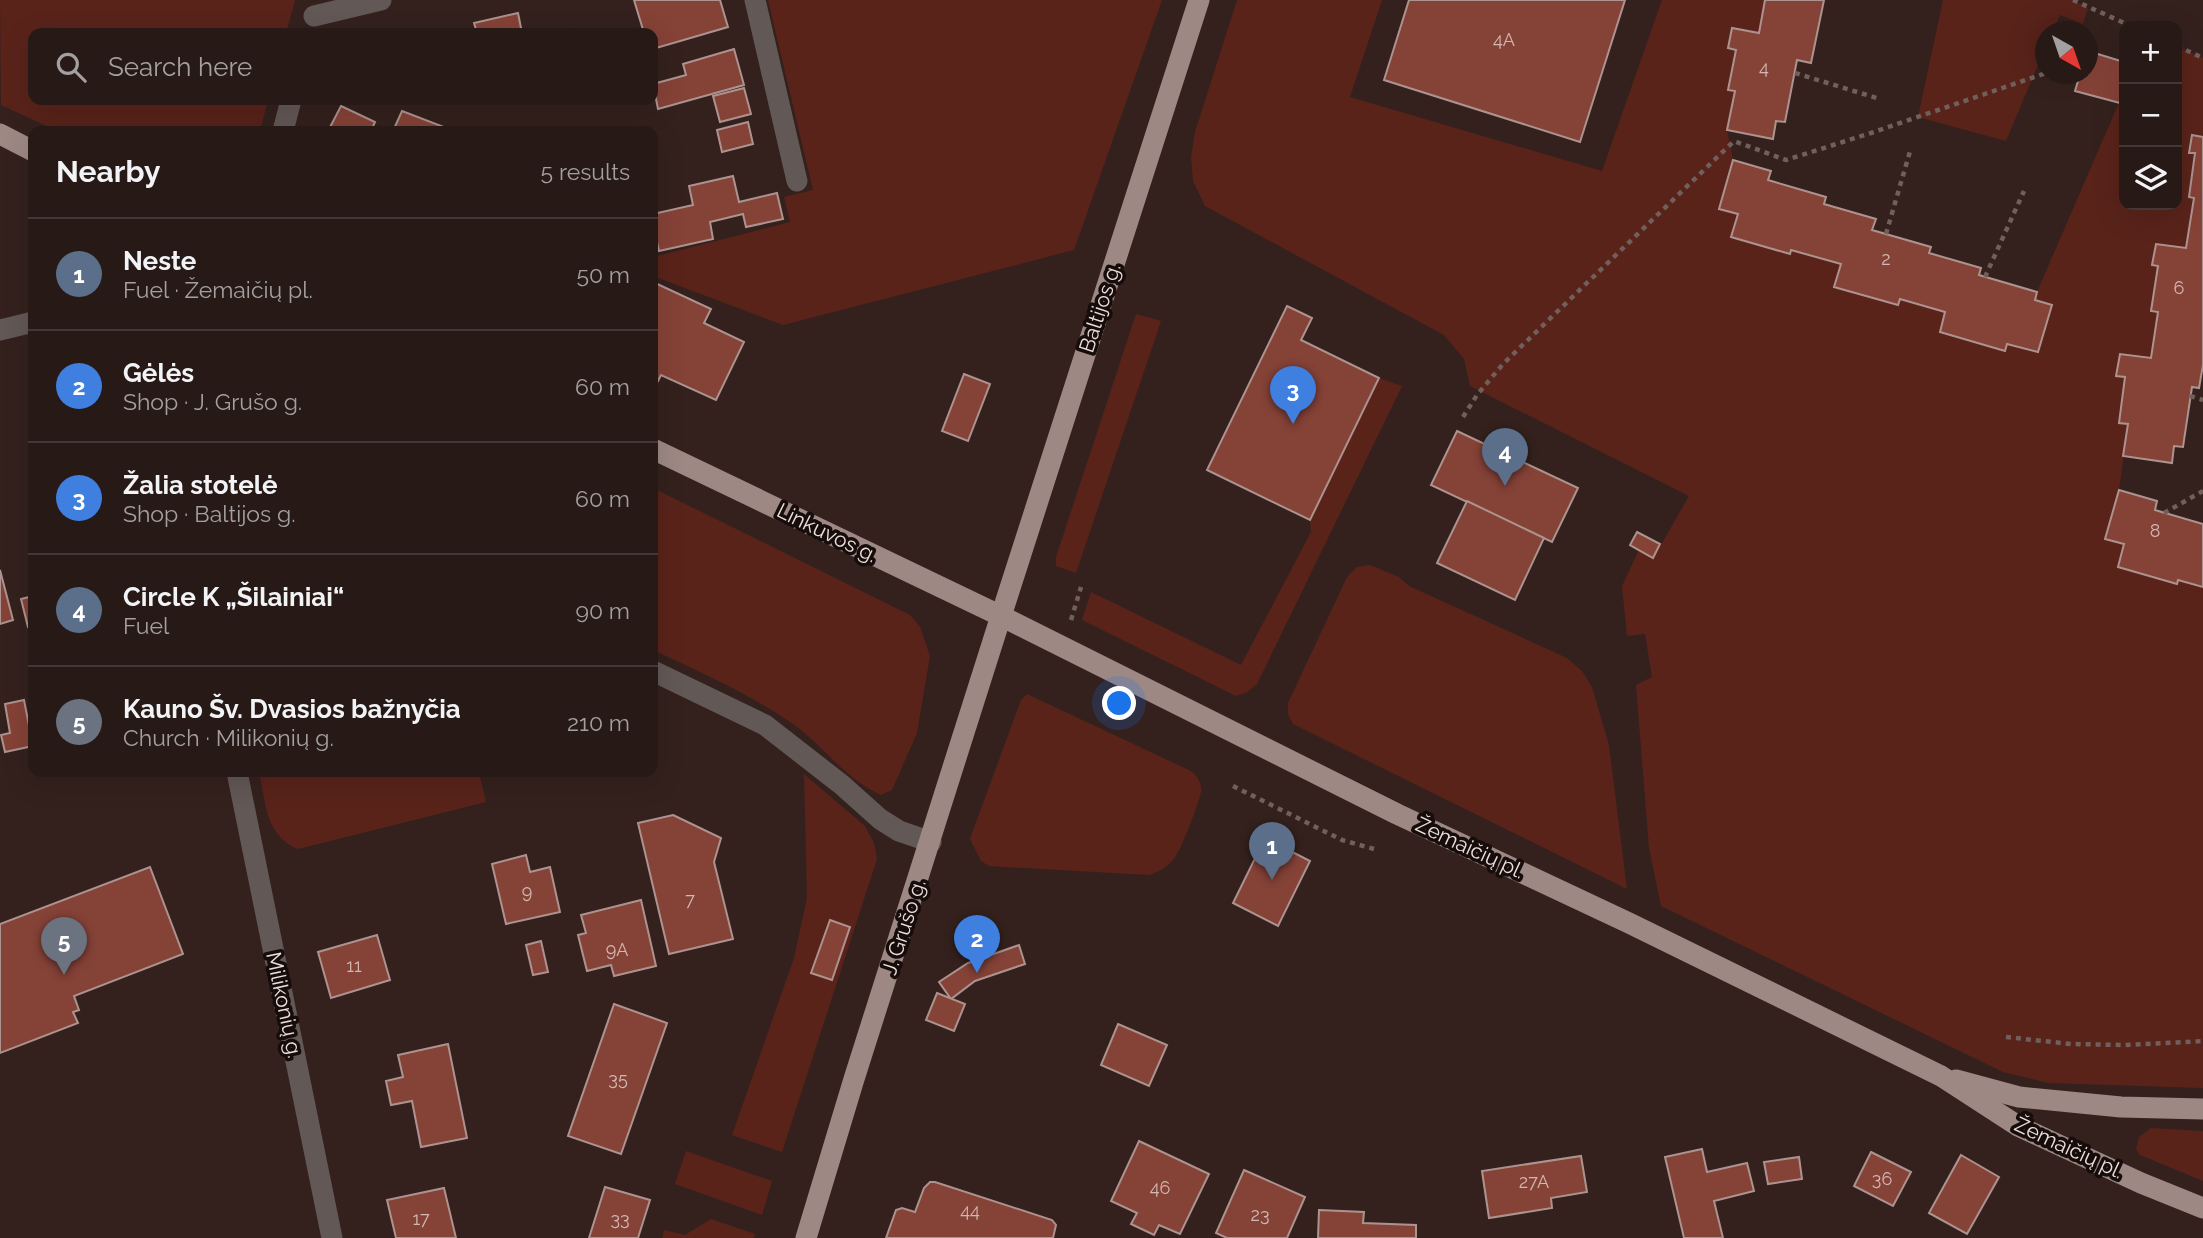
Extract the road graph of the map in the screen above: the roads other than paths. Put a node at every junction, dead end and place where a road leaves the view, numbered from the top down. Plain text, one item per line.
1 (381, 0) edge
2 (755, 0) edge
3 (1199, 0) edge
4 (314, 17) edge
5 (290, 105) edge
6 (284, 126) edge
7 (0, 134) edge
8 (28, 148) edge
9 (797, 181) dead end
10 (28, 323) edge
11 (0, 330) edge
12 (658, 451) edge
13 (1001, 615) junction
14 (658, 673) edge
15 (238, 777) edge
16 (931, 842) junction
17 (1941, 1076) junction
18 (2203, 1109) edge
19 (2203, 1208) edge
20 (332, 1238) edge
21 (806, 1238) edge

1 - 4 street
2 - 9 street
3 - 13 main road, Baltijos g.
5 - 6 street
7 - 8 main road
10 - 11 street
12 - 13 main road, Linkuvos g.
13 - 16 main road, J. Grušo g.
13 - 17 main road, Žemaičių pl.
14 - 16 street
15 - 20 street, Milikonių g.
16 - 21 main road, J. Grušo g.
17 - 18 main road, Žemaičių pl.
17 - 19 main road, Žemaičių pl.

